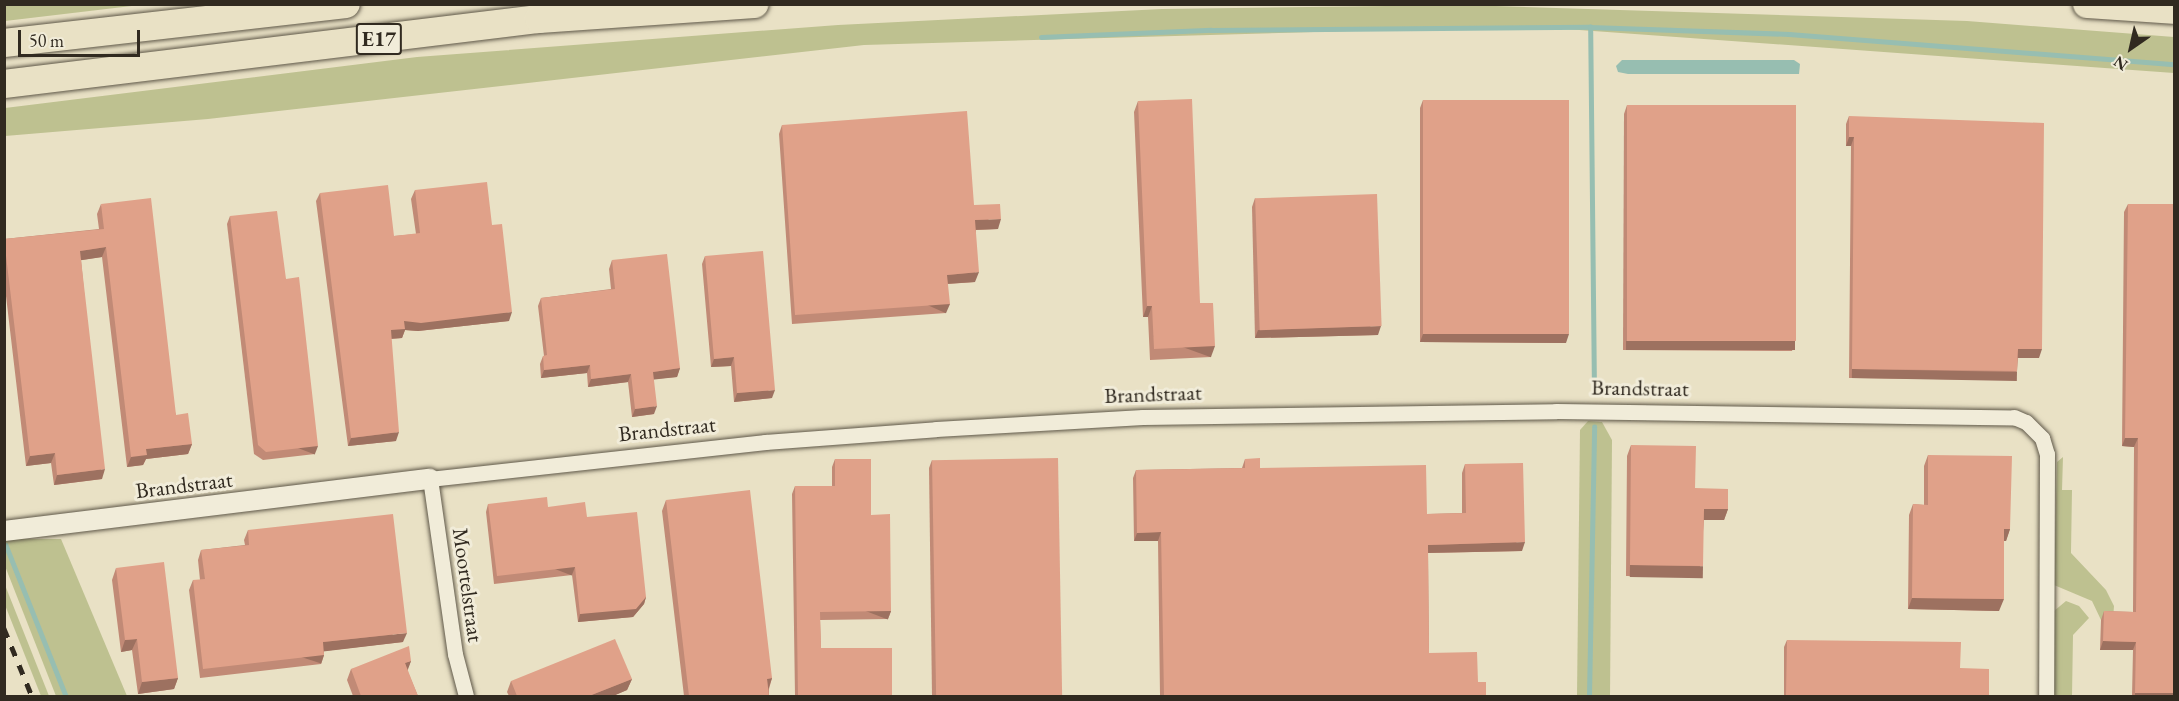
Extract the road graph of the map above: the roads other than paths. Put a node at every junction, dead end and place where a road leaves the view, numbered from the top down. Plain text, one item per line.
1 (346, 4) edge
2 (754, 4) edge
3 (2087, 4) edge
4 (2175, 10) edge
5 (4, 43) edge
6 (4, 84) edge
7 (430, 479) junction
8 (4, 531) edge
9 (466, 696) edge
10 (2046, 696) edge

1 - 5 highway, E17
2 - 6 highway, E17
3 - 4 highway
7 - 8 street, Brandstraat
7 - 9 street, Moortelstraat
7 - 10 street, Brandstraat

